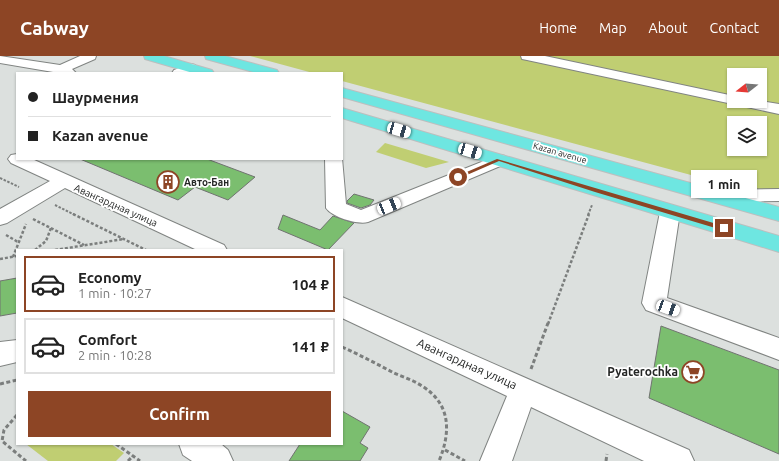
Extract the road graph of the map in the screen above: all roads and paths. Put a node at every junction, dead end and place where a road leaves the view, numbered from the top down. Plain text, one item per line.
1 (90, 56) edge
2 (150, 56) edge
3 (211, 56) edge
4 (527, 56) edge
5 (0, 59) edge
6 (184, 70) edge
7 (65, 71) edge
8 (199, 72) edge
9 (268, 72) edge
10 (343, 92) edge
11 (727, 99) edge
12 (767, 107) edge
13 (779, 109) edge
14 (343, 113) edge
15 (0, 151) edge
16 (16, 159) edge
17 (19, 160) edge
18 (334, 160) edge
19 (499, 160) junction
20 (0, 178) edge
21 (64, 181) junction
22 (597, 191) junction
23 (38, 196) junction
24 (716, 196) junction
25 (779, 196) edge
26 (670, 212) junction
27 (779, 214) edge
28 (15, 215) edge
29 (51, 228) junction
30 (0, 232) edge
31 (124, 239) junction
32 (18, 242) junction
33 (779, 244) edge
34 (84, 245) junction
35 (36, 249) edge
36 (62, 249) edge
37 (144, 249) edge
38 (214, 249) edge
39 (16, 256) edge
40 (12, 257) junction
41 (0, 259) edge
42 (343, 308) edge
43 (343, 347) edge
44 (779, 348) edge
45 (16, 351) edge
46 (0, 354) edge
47 (16, 380) edge
48 (0, 384) edge
49 (523, 390) junction
50 (16, 417) edge
51 (117, 445) edge
52 (196, 445) edge
53 (445, 450) junction
54 (132, 456) junction
55 (26, 461) edge
56 (128, 461) edge
57 (140, 461) edge
58 (217, 461) edge
59 (439, 461) edge
60 (465, 461) edge
61 (496, 461) edge
62 (678, 461) edge

1 - 7 street
2 - 6 main road
3 - 9 main road
4 - 11 street
5 - 7 street
6 - 8 main road
10 - 24 main road, Kazan avenue
12 - 13 street
14 - 19 main road
15 - 16 street, Авангардная улица
17 - 21 street, Авангардная улица
18 - 19 street
19 - 22 main road
20 - 23 path
21 - 23 street
21 - 38 street, Авангардная улица
22 - 26 main road
22 - 49 path
23 - 28 street
23 - 31 path
24 - 25 street
24 - 27 main road, Kazan avenue
26 - 33 main road
26 - 44 street
28 - 29 path
28 - 32 path
29 - 34 path
29 - 35 path
30 - 32 path
31 - 34 path
31 - 37 path
32 - 40 path
34 - 36 path
39 - 40 path
40 - 41 path
42 - 49 street, Авангардная улица
43 - 53 path
45 - 46 street
47 - 48 path
49 - 61 street, Авангардная улица
49 - 62 street
50 - 55 path
51 - 54 path
52 - 58 street
53 - 59 path
53 - 60 path
54 - 56 path
54 - 57 path

